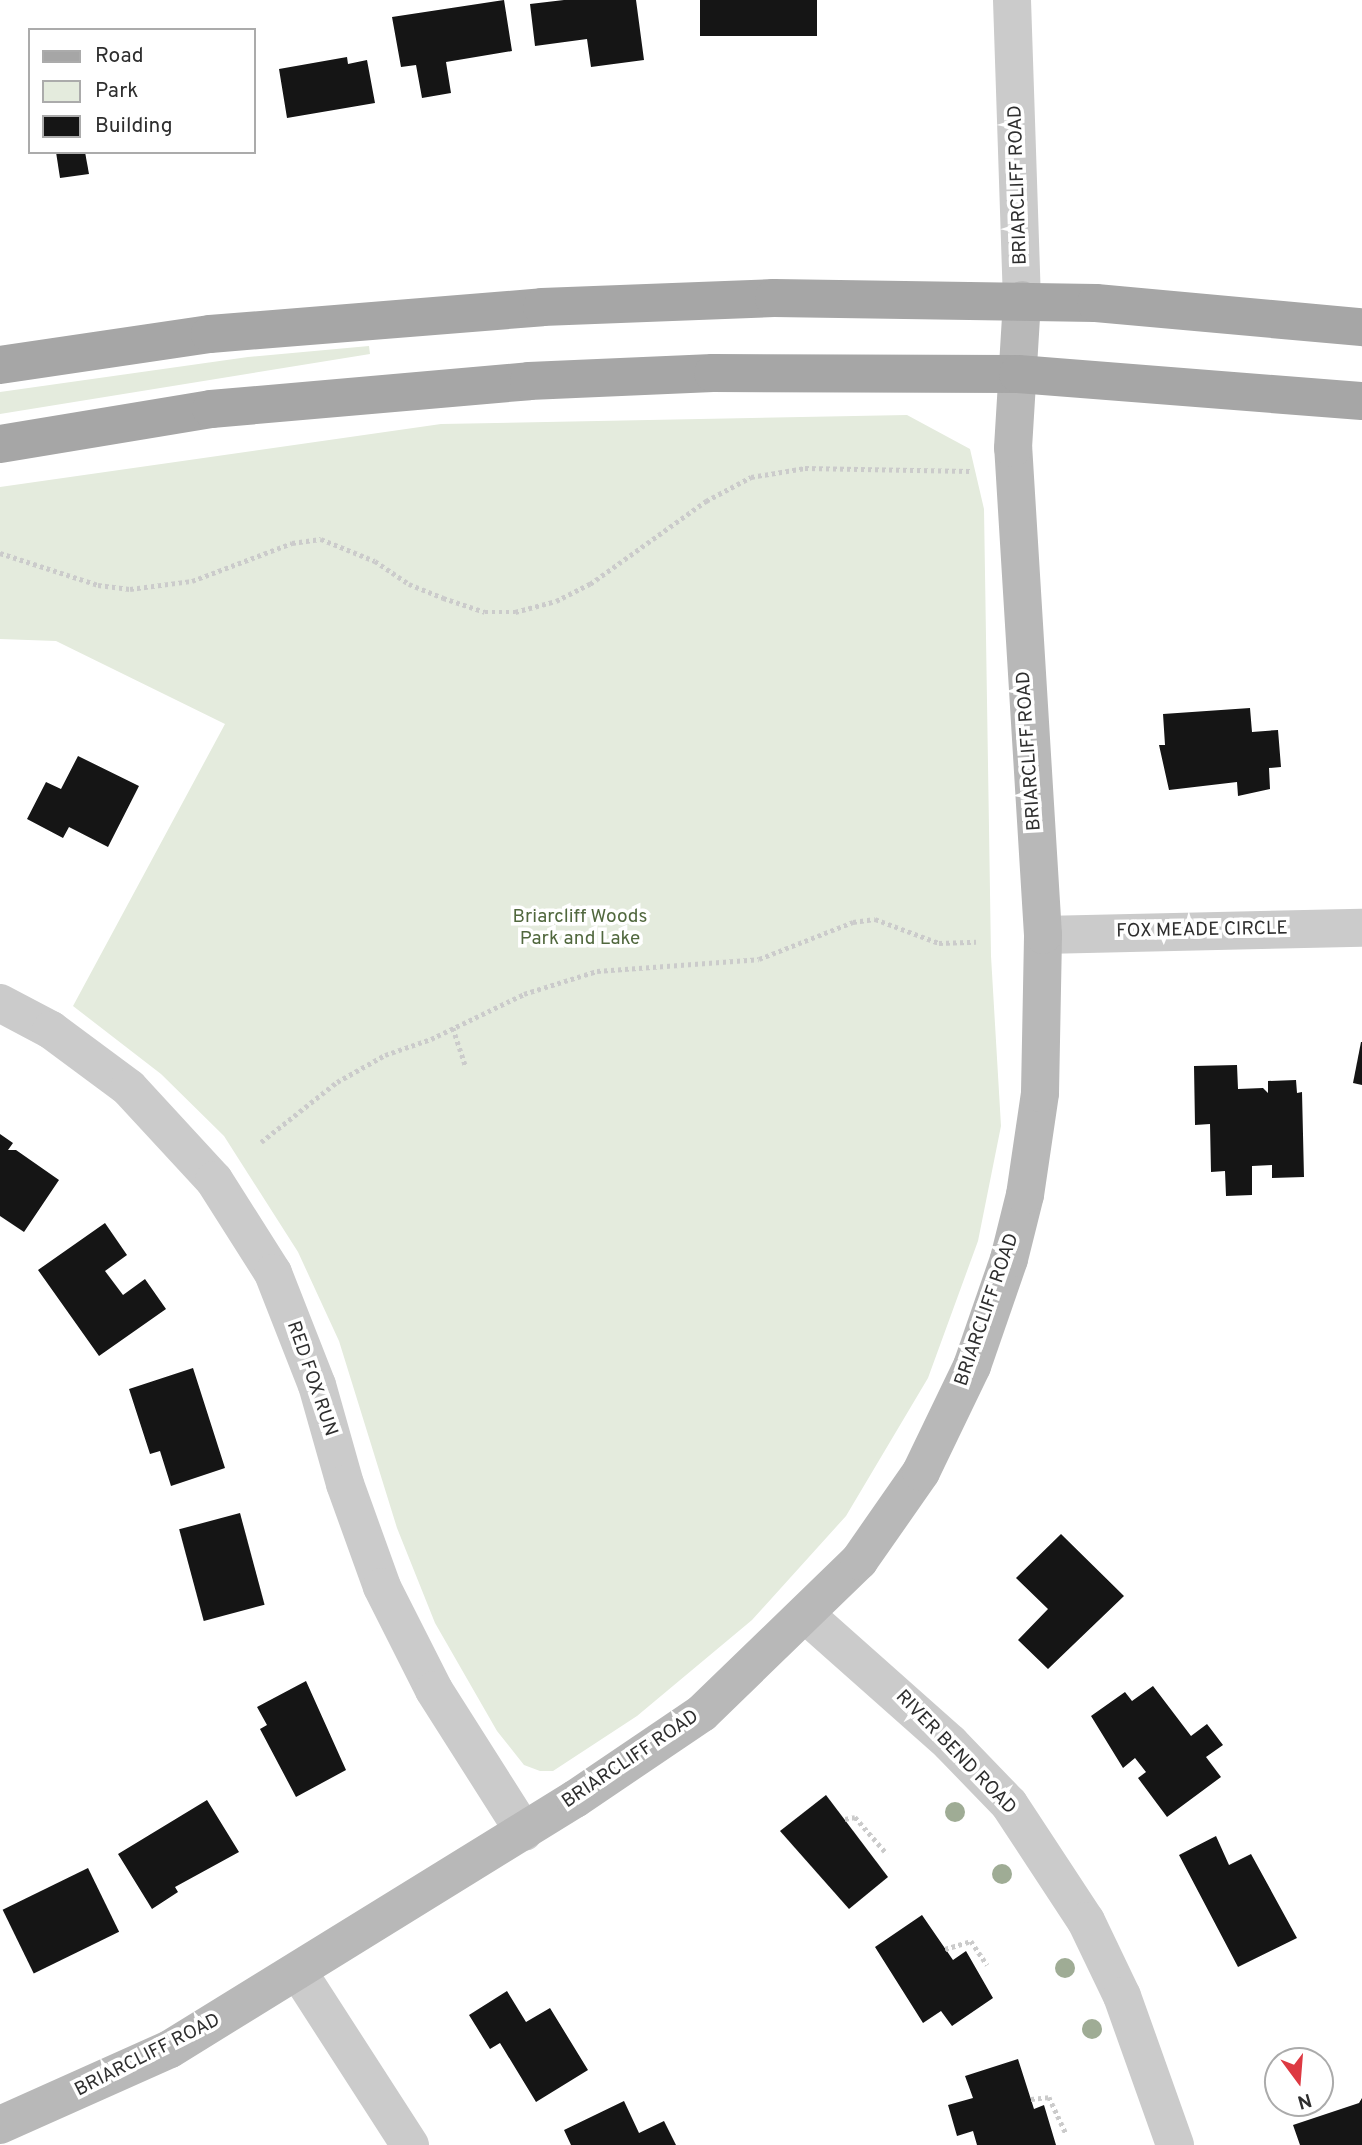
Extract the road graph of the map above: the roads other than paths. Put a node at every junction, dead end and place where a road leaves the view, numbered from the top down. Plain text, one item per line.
1 (1012, 0) edge
2 (1022, 300) junction
3 (1362, 327) edge
4 (0, 365) edge
5 (1018, 374) junction
6 (1362, 401) edge
7 (0, 444) edge
8 (1362, 928) edge
9 (1043, 935) junction
10 (0, 1003) edge
11 (806, 1615) junction
12 (524, 1832) junction
13 (299, 1973) junction
14 (0, 2125) edge
15 (410, 2145) edge
16 (1175, 2145) edge

1 - 2 street, BRIARCLIFF ROAD
2 - 3 main road
2 - 4 main road
2 - 5 street, BRIARCLIFF ROAD
5 - 6 main road
5 - 7 main road
5 - 9 street, BRIARCLIFF ROAD
8 - 9 street, FOX MEADE CIRCLE
9 - 11 street, BRIARCLIFF ROAD
10 - 12 street, RED FOX RUN
11 - 12 street, BRIARCLIFF ROAD
11 - 16 street, RIVER BEND ROAD
12 - 13 street, BRIARCLIFF ROAD
13 - 14 street, BRIARCLIFF ROAD
13 - 15 street

